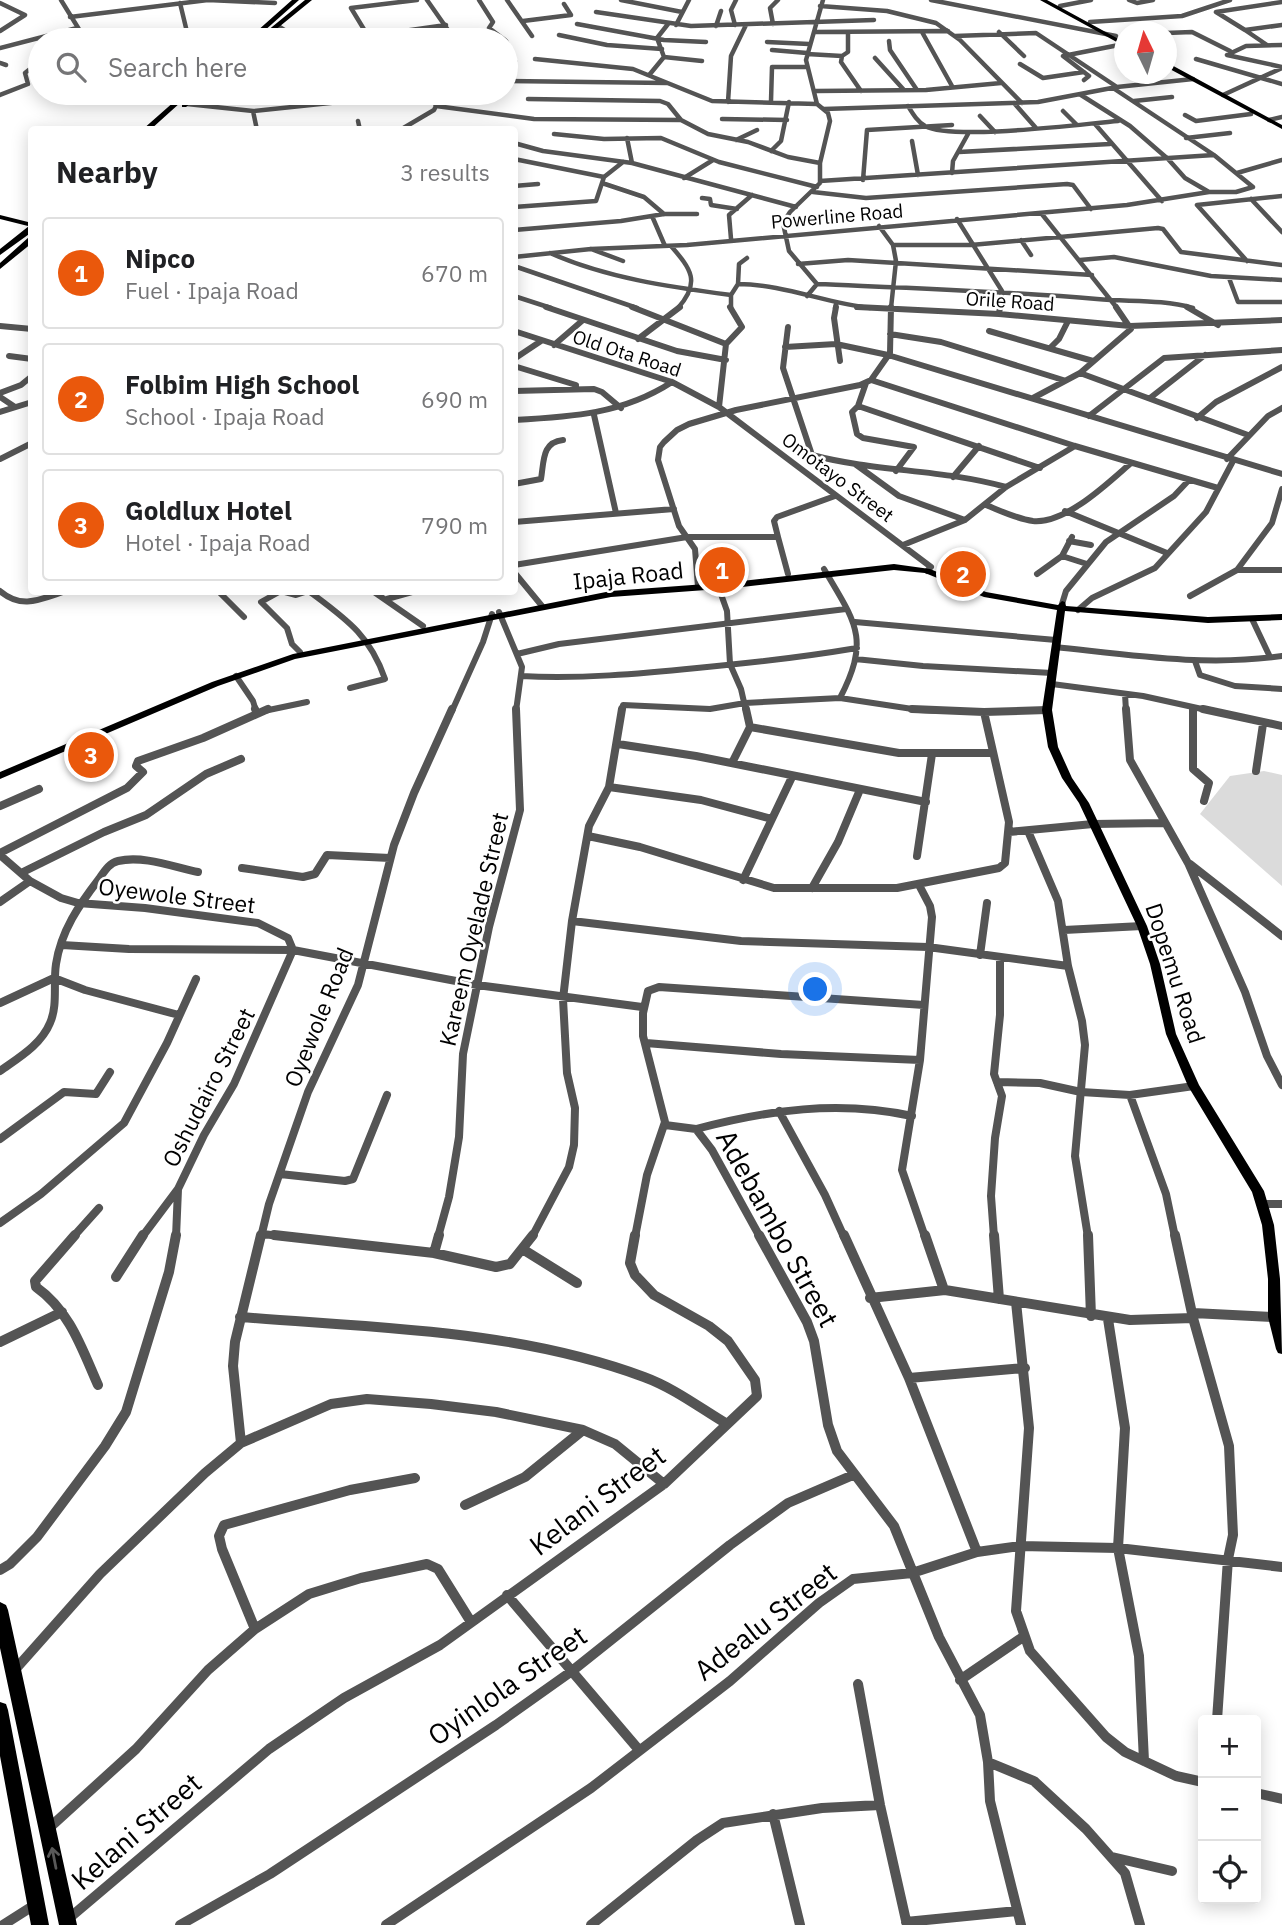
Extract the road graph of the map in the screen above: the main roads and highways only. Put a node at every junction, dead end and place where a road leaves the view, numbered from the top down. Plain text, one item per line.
1 (296, 0) edge
2 (309, 0) edge
3 (1043, 0) edge
4 (1049, 0) edge
5 (266, 28) edge
6 (274, 28) edge
7 (1113, 37) joint
8 (1177, 71) edge
9 (1191, 79) junction
10 (174, 105) edge
11 (186, 105) edge
12 (150, 126) edge
13 (162, 126) edge
14 (1282, 130) edge
15 (0, 219) edge
16 (28, 226) edge
17 (28, 229) edge
18 (28, 242) edge
19 (1, 251) edge
20 (0, 267) edge
21 (825, 571) junction
22 (718, 584) junction
23 (1062, 606) junction
24 (1078, 608) junction
25 (496, 615) junction
26 (1282, 615) edge
27 (368, 639) junction
28 (268, 663) junction
29 (0, 770) edge
30 (0, 776) edge
31 (1282, 1349) edge
32 (0, 1609) edge
33 (0, 1713) edge
34 (67, 1923) edge
35 (40, 1925) edge

1 - 5 highway
2 - 6 highway
3 - 7 main road
4 - 7 main road
8 - 9 main road
9 - 14 main road
9 - 14 main road
10 - 12 highway
11 - 13 highway
15 - 16 main road
17 - 19 highway
18 - 20 highway
21 - 22 main road, Ipaja Road
21 - 22 main road, Ipaja Road
21 - 23 main road, Ipaja Road
22 - 25 main road, Ipaja Road
23 - 24 main road, Ipaja Road
23 - 31 main road, Dopemu Road
24 - 26 main road, Ipaja Road
24 - 26 main road, Ipaja Road
25 - 27 main road, Ipaja Road
25 - 27 main road, Ipaja Road
27 - 28 main road, Ipaja Road
27 - 28 main road, Ipaja Road
28 - 29 main road, Ipaja Road
28 - 30 main road, Ipaja Road
34 -> 32 highway
33 - 35 highway

